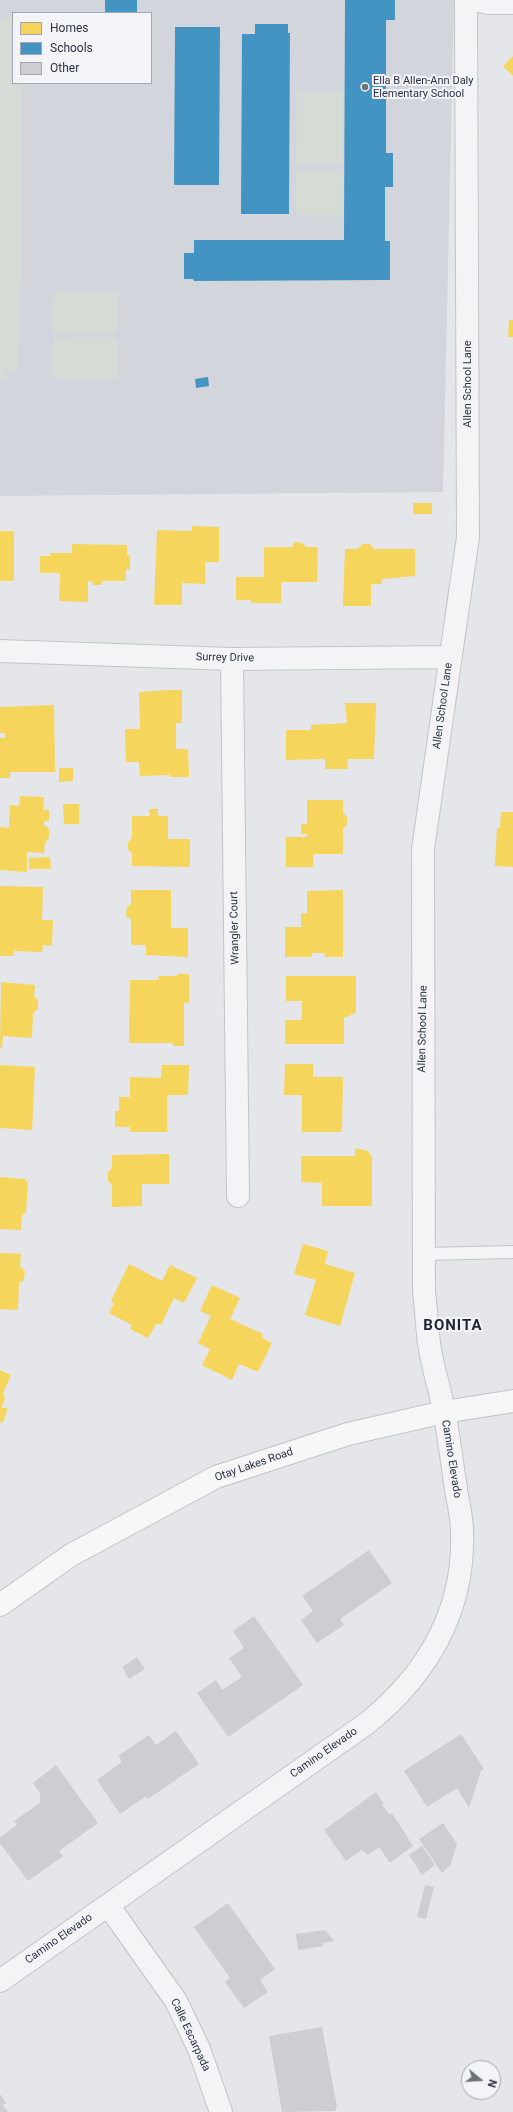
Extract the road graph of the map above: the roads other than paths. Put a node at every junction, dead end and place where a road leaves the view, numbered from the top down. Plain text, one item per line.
1 (466, 0) edge
2 (475, 0) edge
3 (513, 3) edge
4 (0, 651) edge
5 (450, 657) junction
6 (232, 659) junction
7 (238, 1196) dead end
8 (513, 1252) edge
9 (424, 1254) junction
10 (513, 1401) edge
11 (444, 1412) junction
12 (0, 1605) edge
13 (108, 1905) junction
14 (0, 1981) edge
15 (221, 2112) edge

1 - 5 street, Allen School Lane
2 - 3 street
4 - 6 street, Surrey Drive
5 - 6 street, Surrey Drive
5 - 9 street, Allen School Lane
6 - 7 street, Wrangler Court
8 - 9 lane
9 - 11 street, Allen School Lane
10 - 11 main road, Otay Lakes Road
11 - 12 main road, Otay Lakes Road
11 - 13 street, Camino Elevado
13 - 14 street, Camino Elevado
13 - 15 street, Calle Escarpada

